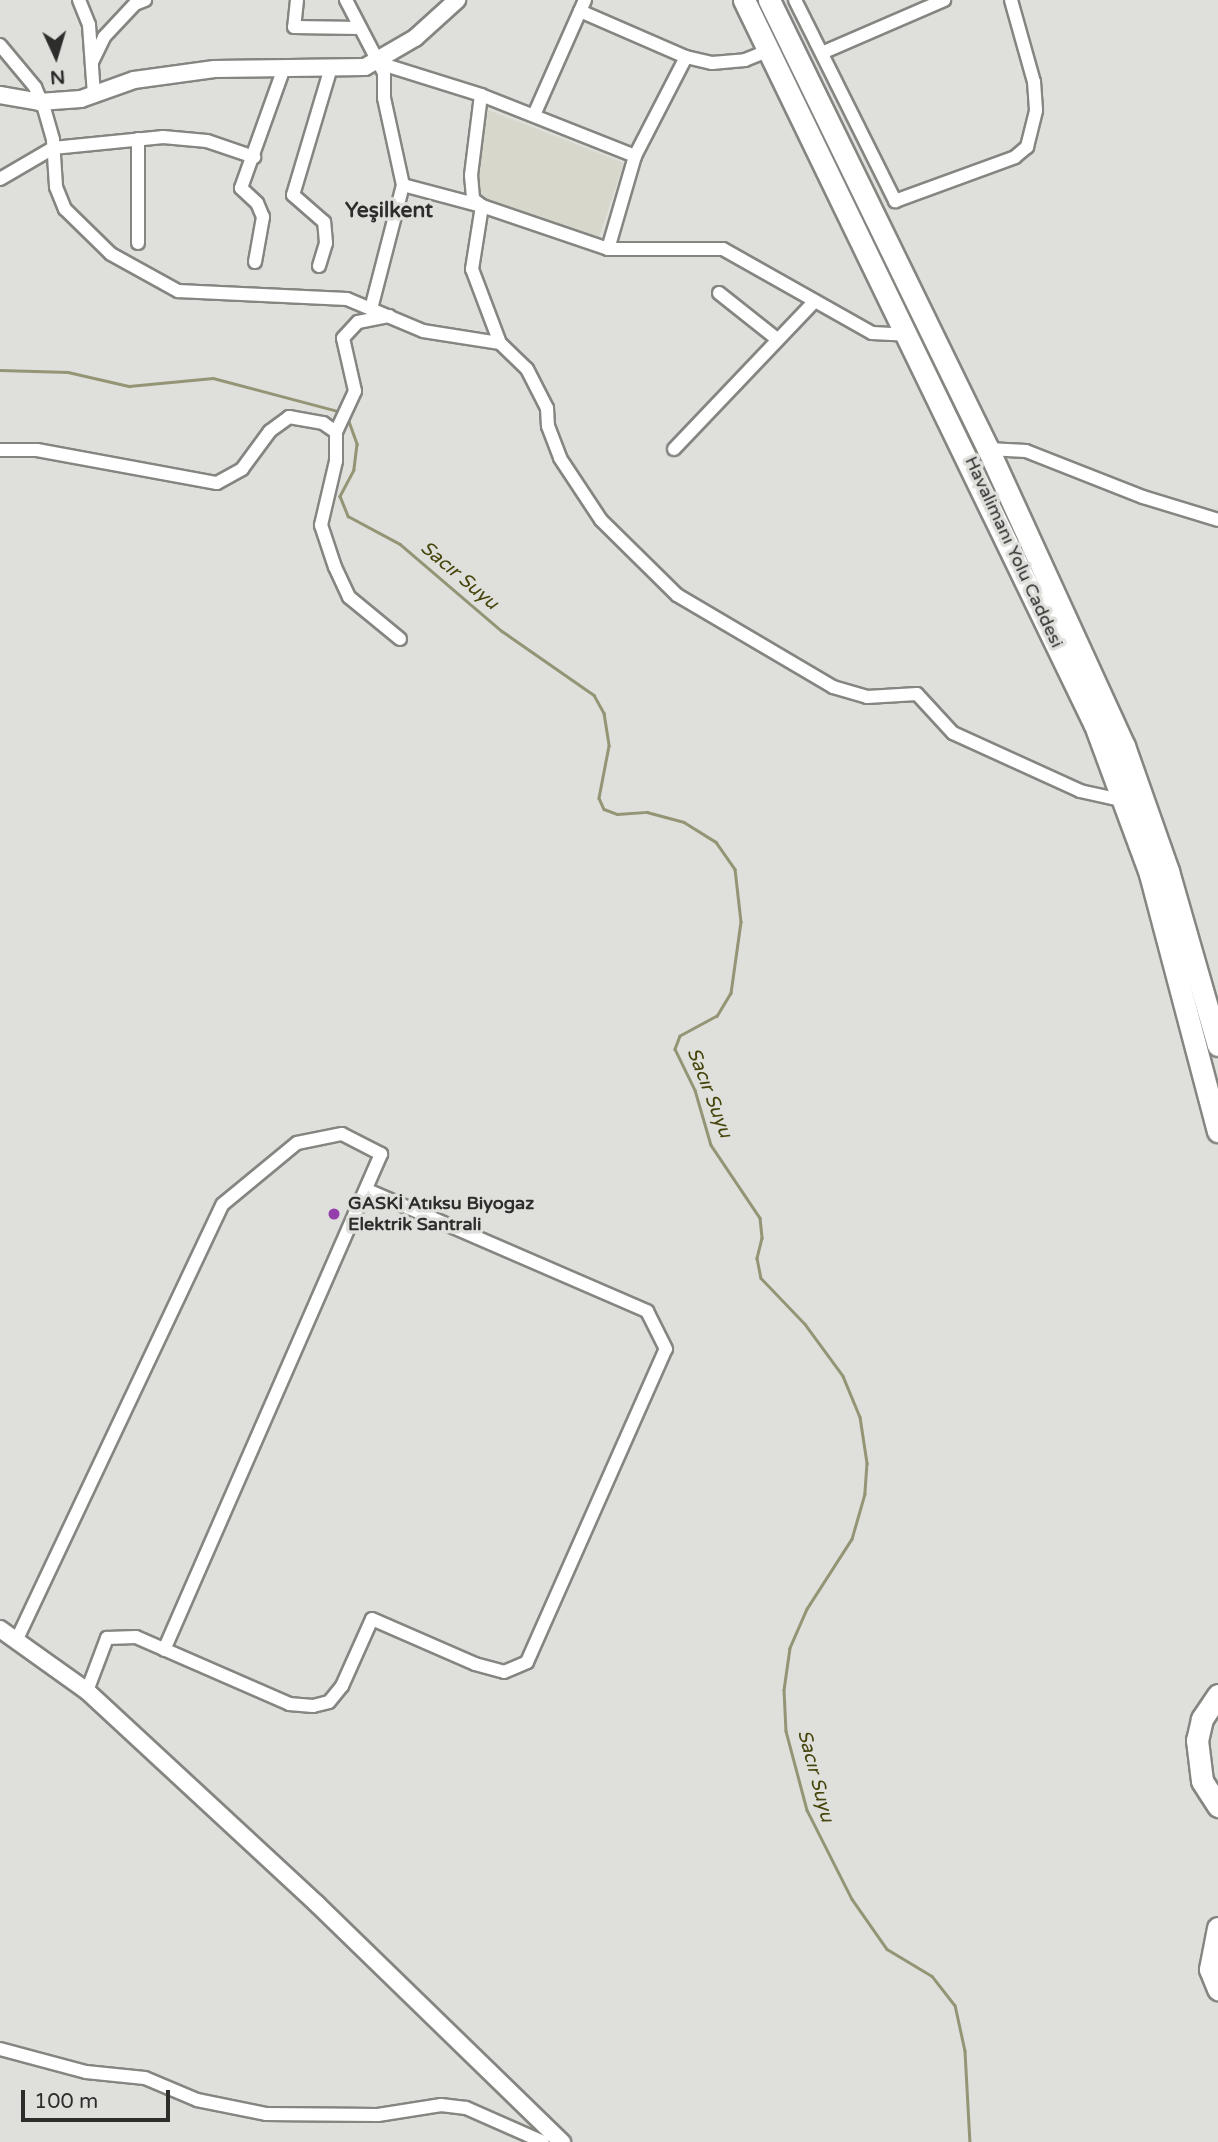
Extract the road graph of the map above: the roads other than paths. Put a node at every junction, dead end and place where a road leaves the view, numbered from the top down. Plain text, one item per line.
1 (79, 0) edge
2 (145, 0) edge
3 (297, 0) edge
4 (346, 0) edge
5 (457, 0) edge
6 (744, 0) edge
7 (769, 0) edge
8 (795, 0) edge
9 (944, 0) edge
10 (1010, 0) edge
11 (583, 5) edge
12 (360, 28) junction
13 (0, 45) edge
14 (767, 51) junction
15 (824, 52) junction
16 (686, 57) junction
17 (379, 63) junction
18 (89, 67) junction
19 (282, 71) junction
20 (331, 71) junction
21 (94, 94) junction
22 (0, 95) edge
23 (481, 95) junction
24 (39, 102) junction
25 (534, 115) junction
26 (138, 139) junction
27 (53, 148) junction
28 (635, 156) junction
29 (254, 157) junction
30 (0, 179) edge
31 (403, 185) junction
32 (481, 206) junction
33 (138, 243) dead end
34 (608, 248) junction
35 (255, 262) dead end
36 (319, 266) dead end
37 (719, 293) dead end
38 (815, 301) junction
39 (371, 309) junction
40 (389, 316) junction
41 (907, 335) junction
42 (777, 340) junction
43 (500, 343) junction
44 (339, 429) junction
45 (674, 449) dead end
46 (988, 449) junction
47 (0, 450) edge
48 (1218, 520) edge
49 (400, 639) dead end
50 (1125, 801) junction
51 (1218, 1045) edge
52 (1218, 1131) edge
53 (367, 1189) junction
54 (0, 1629) edge
55 (17, 1639) junction
56 (164, 1650) junction
57 (87, 1691) junction
58 (1218, 1695) edge
59 (1218, 1806) edge
60 (1218, 1928) edge
61 (1218, 1989) edge
62 (0, 2049) edge
63 (543, 2142) edge
64 (562, 2142) edge

1 - 18 street
2 - 18 street
3 - 12 street
4 - 12 street
5 - 17 street
6 - 14 highway, Havalimanı Yolu Caddesi
7 - 46 highway, Havalimanı Yolu Caddesi
8 - 15 street
9 - 15 street
10 - 15 street
11 - 16 street
11 - 25 street
12 - 17 street
13 - 24 street
14 - 16 street
14 - 41 highway, Havalimanı Yolu Caddesi
16 - 28 street
17 - 20 street
17 - 23 street
17 - 31 street
18 - 21 street
19 - 20 street
19 - 21 street
19 - 29 street
20 - 36 street
21 - 24 street
22 - 24 street
23 - 25 street
23 - 32 street
24 - 27 street
25 - 28 street
26 - 27 street
26 - 29 street
26 - 33 street
27 - 30 street
27 - 39 street
28 - 34 street
29 - 35 street
31 - 32 street
31 - 39 street
32 - 34 street
32 - 43 street
34 - 38 street
37 - 42 street
38 - 41 street
38 - 42 street
39 - 40 street
40 - 43 street
40 - 44 street
41 - 50 highway, Havalimanı Yolu Caddesi
42 - 45 street
43 - 50 street
44 - 47 street
44 - 49 street
46 - 48 street
46 - 51 highway, Havalimanı Yolu Caddesi
50 - 52 highway, Havalimanı Yolu Caddesi
53 - 55 street
53 - 56 street
53 - 56 street
54 - 55 street
55 - 57 street
56 - 57 street
57 - 64 street
58 - 59 highway
60 - 61 highway
62 - 63 street

